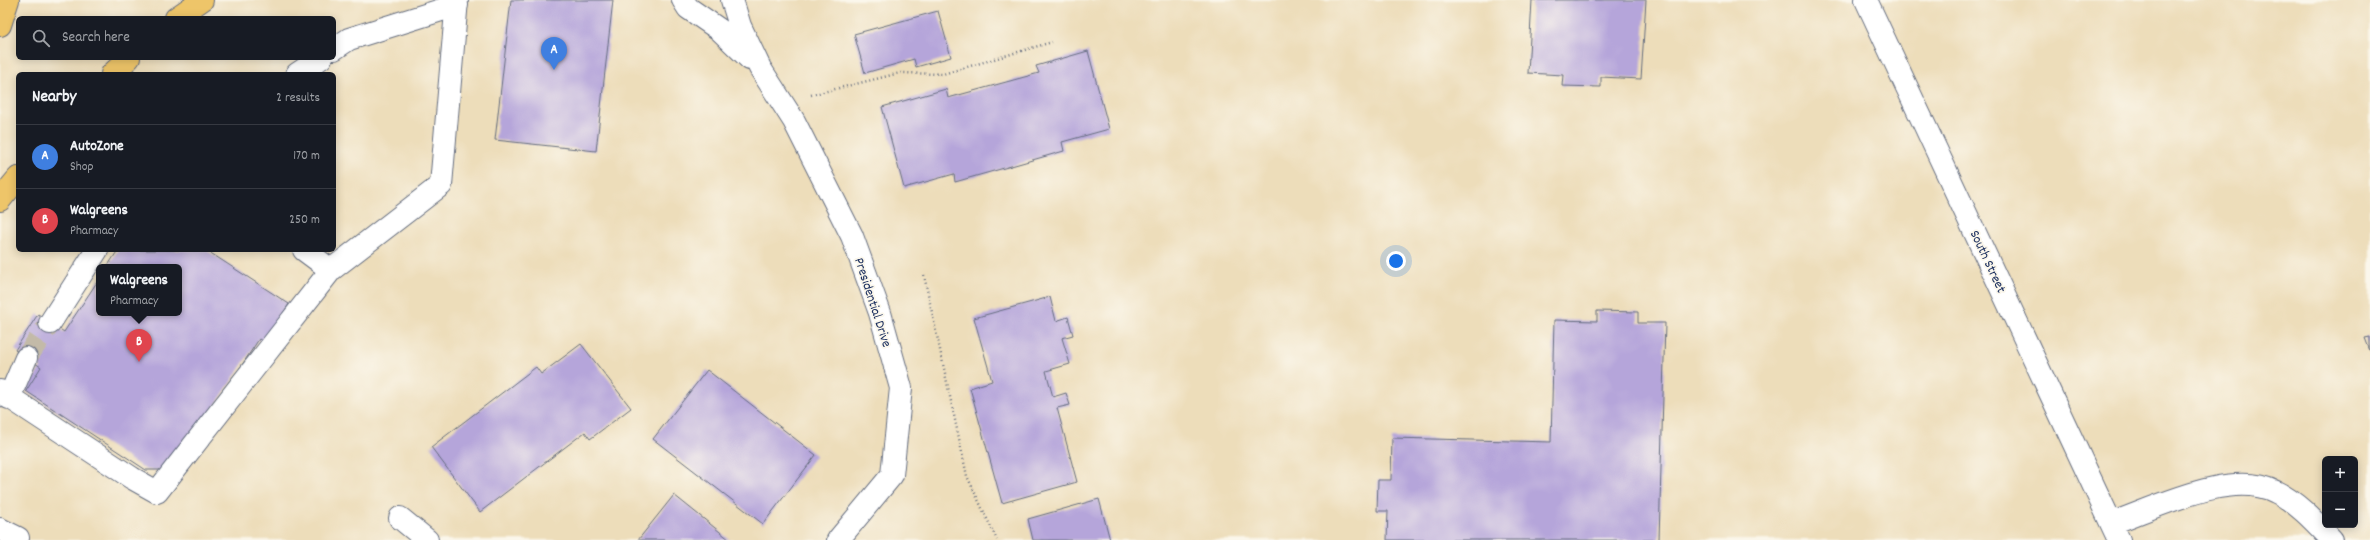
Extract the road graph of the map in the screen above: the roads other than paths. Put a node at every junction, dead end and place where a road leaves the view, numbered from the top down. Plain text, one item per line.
1 (8, 0) edge
2 (202, 0) edge
3 (683, 0) edge
4 (732, 0) edge
5 (1866, 0) edge
6 (457, 2) edge
7 (179, 16) edge
8 (0, 25) edge
9 (336, 48) edge
10 (127, 60) edge
11 (318, 60) edge
12 (760, 68) junction
13 (114, 72) edge
14 (300, 72) edge
15 (16, 180) edge
16 (0, 200) edge
17 (96, 252) edge
18 (307, 252) edge
19 (331, 270) junction
20 (50, 322) tunnel mouth
21 (26, 358) tunnel mouth
22 (3, 396) edge
23 (400, 518) dead end
24 (2116, 531) edge
25 (427, 540) edge
26 (838, 540) edge
27 (2332, 540) edge

1 - 8 main road
2 - 7 main road
3 - 12 street, Presidential Drive
4 - 12 street, Presidential Drive
5 - 24 street, South Street
6 - 9 street
6 - 19 street
10 - 13 main road
11 - 14 street
12 - 26 street, Presidential Drive
15 - 16 main road
17 - 20 street
18 - 19 street
19 - 22 street
21 - 22 street
23 - 25 street
24 - 27 street

